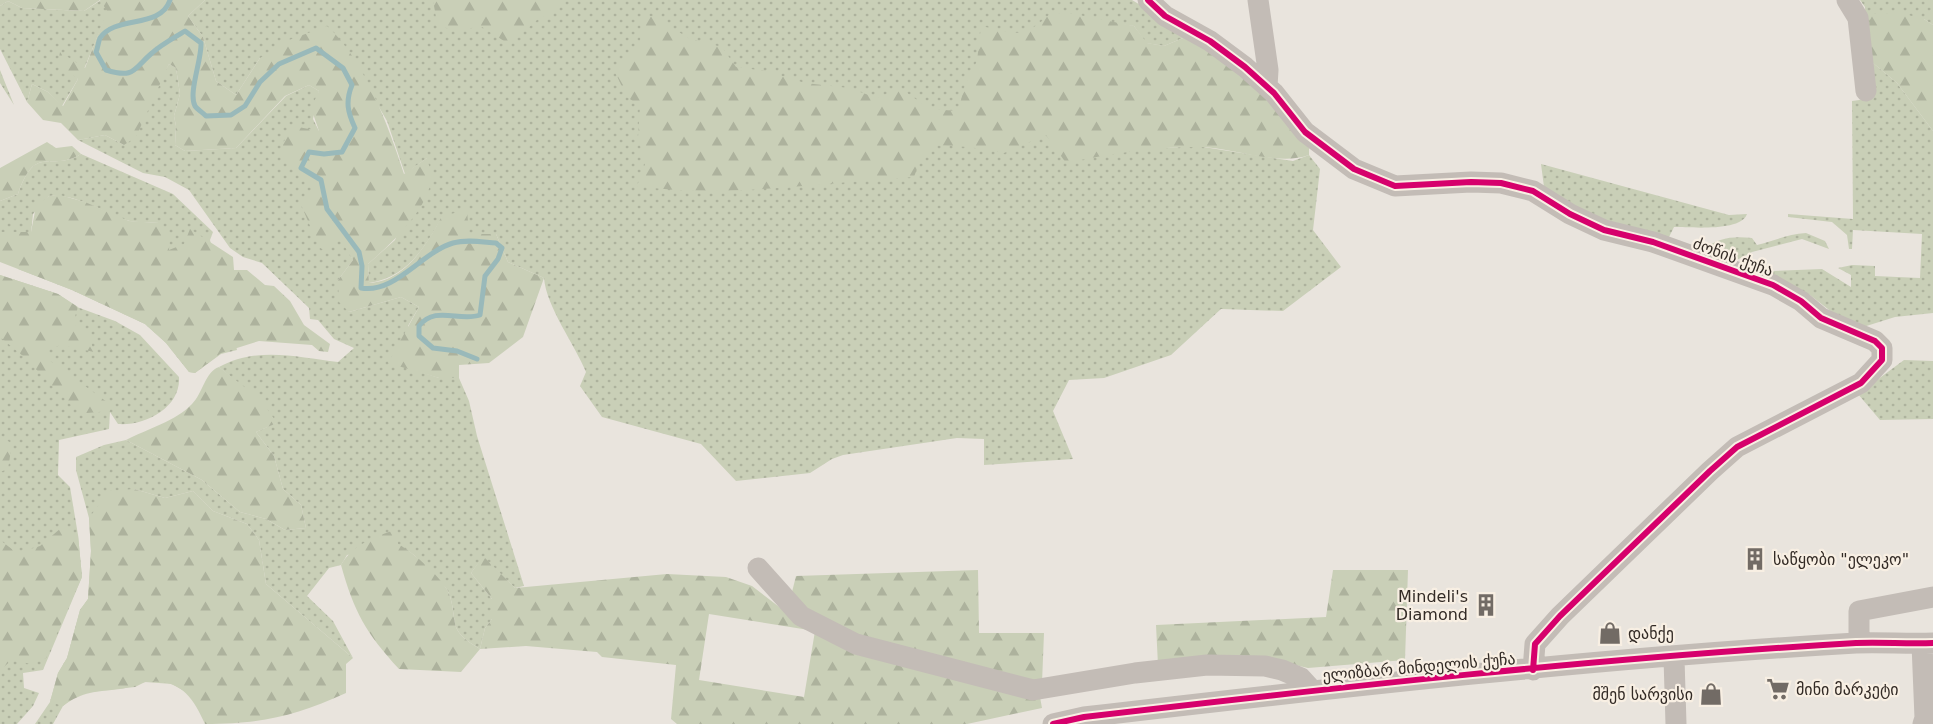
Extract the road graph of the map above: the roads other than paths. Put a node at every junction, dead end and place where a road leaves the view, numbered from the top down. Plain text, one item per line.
1 (1148, 0) edge
2 (1258, 0) edge
3 (1847, 0) edge
4 (1267, 86) junction
5 (1866, 91) dead end
6 (758, 568) dead end
7 (1933, 597) edge
8 (1859, 643) junction
9 (1928, 643) edge
10 (1674, 658) junction
11 (1533, 670) junction
12 (1312, 690) junction
13 (1053, 724) edge
14 (1676, 724) edge
15 (1923, 724) edge

1 - 4 street, ძოწის ქუჩა
2 - 4 street
3 - 5 street
4 - 11 street, ძოწის ქუჩა
6 - 12 street
7 - 8 street
8 - 9 street, ელიზბარ მინდელის ქუჩა
8 - 10 street, ელიზბარ მინდელის ქუჩა
9 - 15 street
10 - 11 street, ელიზბარ მინდელის ქუჩა
10 - 14 street
11 - 12 street, ელიზბარ მინდელის ქუჩა
12 - 13 street, ელიზბარ მინდელის ქუჩა

